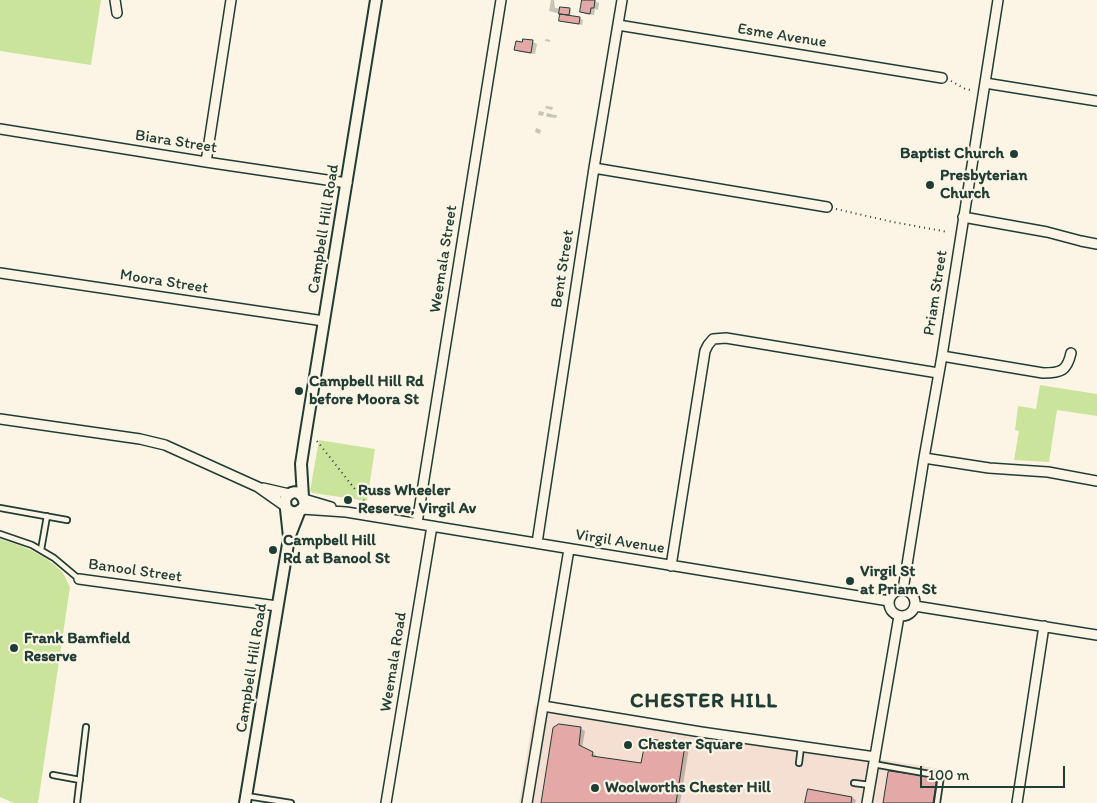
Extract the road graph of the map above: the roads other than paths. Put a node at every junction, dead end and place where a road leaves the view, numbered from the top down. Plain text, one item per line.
1 (115, 0) edge
2 (230, 0) edge
3 (376, 0) edge
4 (501, 0) edge
5 (622, 0) edge
6 (998, 0) edge
7 (117, 13) dead end
8 (618, 25) junction
9 (942, 78) road end
10 (985, 83) junction
11 (1097, 101) edge
12 (0, 128) edge
13 (206, 162) junction
14 (594, 168) junction
15 (347, 183) junction
16 (827, 207) road end
17 (963, 217) junction
18 (1097, 244) edge
19 (0, 273) edge
20 (324, 321) junction
21 (1071, 353) dead end
22 (942, 356) junction
23 (938, 372) junction
24 (0, 419) edge
25 (924, 458) junction
26 (301, 464) junction
27 (1097, 481) edge
28 (258, 487) junction
29 (290, 493) junction
30 (302, 504) junction
31 (286, 507) junction
32 (0, 508) edge
33 (47, 516) junction
34 (67, 520) dead end
35 (416, 523) junction
36 (432, 526) junction
37 (0, 534) edge
38 (289, 538) junction
39 (538, 543) junction
40 (568, 549) junction
41 (41, 550) junction
42 (671, 566) junction
43 (79, 579) joint
44 (903, 590) junction
45 (889, 601) junction
46 (277, 606) junction
47 (914, 606) junction
48 (899, 616) junction
49 (1044, 626) junction
50 (1097, 635) edge
51 (543, 706) junction
52 (86, 726) dead end
53 (802, 747) junction
54 (874, 761) junction
55 (799, 763) dead end
56 (53, 775) dead end
57 (80, 780) junction
58 (854, 783) dead end
59 (870, 785) junction
60 (246, 800) edge
61 (77, 803) edge
62 (290, 803) edge
63 (386, 803) edge
64 (527, 803) edge
65 (867, 803) edge
66 (937, 803) edge
67 (1017, 803) edge

1 - 7 street
2 - 13 street
3 - 15 street, Campbell Hill Road
4 - 35 street, Weemala Street
5 - 8 street, Bent Street
6 - 10 street, Priam Street
8 - 9 street, Esme Avenue
8 - 14 street, Bent Street
10 - 11 street
10 - 17 street, Priam Street
12 - 13 street, Biara Street
13 - 15 street, Biara Street
14 - 16 street
14 - 39 street, Bent Street
15 - 20 street, Campbell Hill Road
17 - 18 street
17 - 22 street, Priam Street
19 - 20 street, Moora Street
20 - 26 street, Campbell Hill Road
21 - 22 street
22 - 23 street, Priam Street
23 - 25 street, Priam Street
23 - 42 street
24 - 28 street
25 - 27 street
25 - 44 street, Priam Street
26 - 29 street, Campbell Hill Road
26 - 30 street, Campbell Hill Road
28 - 29 street
28 - 31 street
29 - 30 street
29 - 31 street
30 - 31 street
30 - 35 street, Virgil Avenue
30 - 38 street, Campbell Hill Road
31 - 38 street, Campbell Hill Road
32 - 33 lane
33 - 34 lane
33 - 41 lane
35 - 36 street, Virgil Avenue
36 - 39 street, Virgil Avenue
36 - 63 street, Weemala Road
37 - 41 lane, Banool Street
38 - 46 street, Campbell Hill Road
39 - 40 street, Virgil Avenue
40 - 42 street, Virgil Avenue
40 - 51 street
41 - 43 lane, Banool Street
42 - 45 street, Virgil Avenue
43 - 46 street, Banool Street
44 - 45 street
44 - 47 street
45 - 48 street
46 - 60 street, Campbell Hill Road
47 - 48 street
47 - 49 street
48 - 54 street
49 - 50 street
49 - 67 street
51 - 53 street
51 - 64 street
52 - 57 lane
53 - 54 street
53 - 55 lane
54 - 59 street
54 - 66 lane
56 - 57 lane
57 - 61 lane
58 - 59 lane
59 - 65 street
60 - 62 lane

